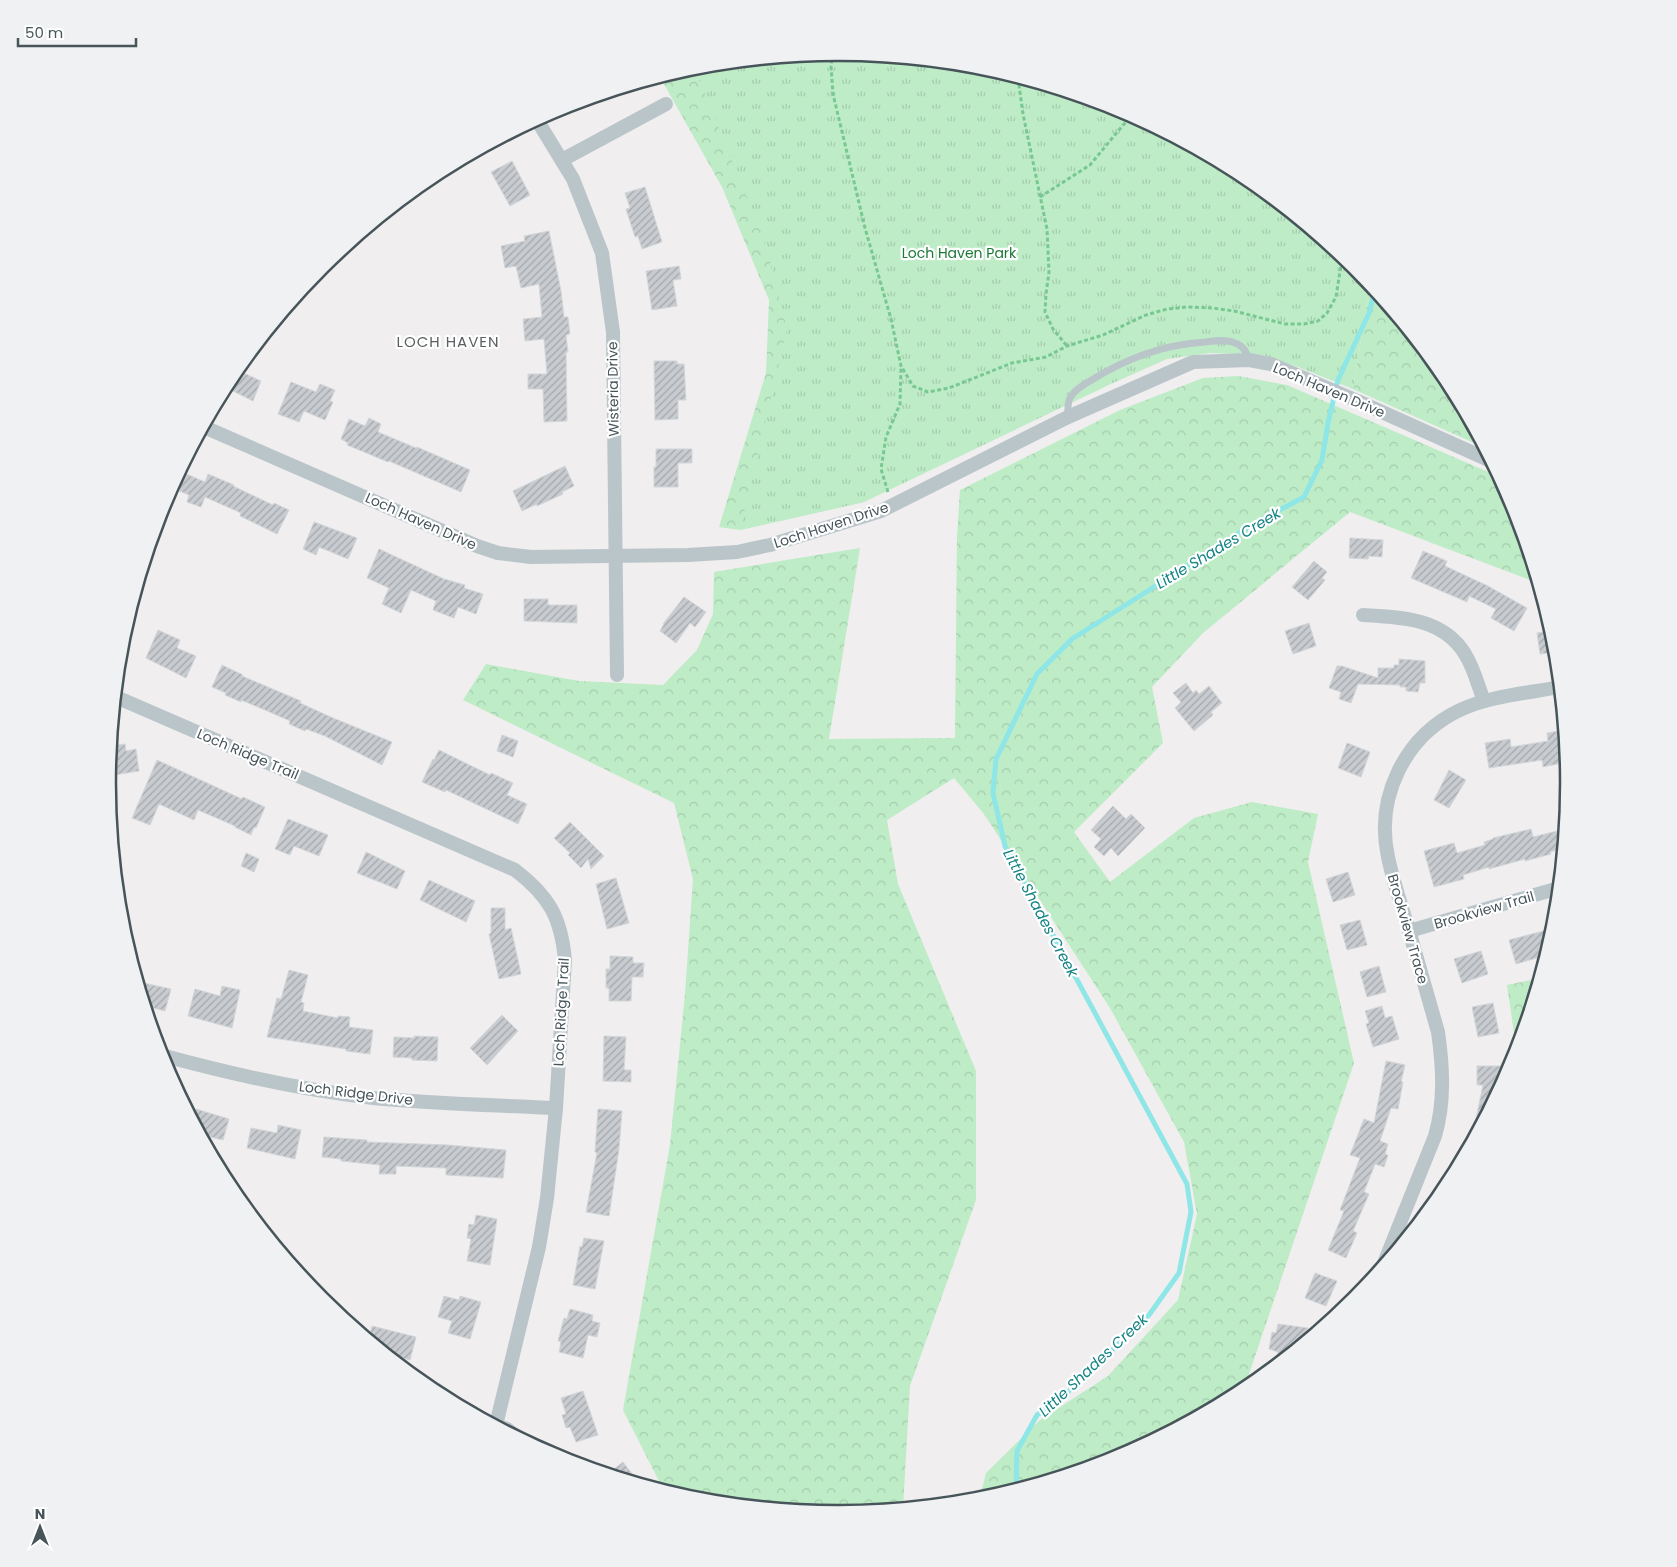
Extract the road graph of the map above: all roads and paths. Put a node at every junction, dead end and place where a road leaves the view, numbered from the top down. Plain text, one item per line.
1 (832, 61) edge
2 (1019, 85) edge
3 (666, 104) dead end
4 (1127, 122) edge
5 (541, 126) edge
6 (562, 160) junction
7 (1040, 197) junction
8 (1341, 265) edge
9 (1067, 346) junction
10 (1249, 360) junction
11 (901, 366) junction
12 (1068, 417) junction
13 (209, 429) edge
14 (1482, 457) edge
15 (895, 504) junction
16 (615, 555) junction
17 (1363, 615) dead end
18 (617, 675) dead end
19 (1555, 688) edge
20 (121, 699) edge
21 (1484, 701) junction
22 (1553, 890) edge
23 (1409, 931) junction
24 (170, 1057) edge
25 (556, 1108) junction
26 (1389, 1251) edge
27 (496, 1419) edge

1 - 11 path
2 - 7 path
3 - 6 street
4 - 7 path
5 - 6 street, Wisteria Drive
6 - 16 street, Wisteria Drive
7 - 9 path
8 - 9 path
9 - 11 path
10 - 12 street, Loch Haven Drive
10 - 12 lane
10 - 14 street, Loch Haven Drive
11 - 15 path
12 - 15 street, Loch Haven Drive
13 - 16 street, Loch Haven Drive
15 - 16 street, Loch Haven Drive
16 - 18 street, Wisteria Drive
17 - 21 street
19 - 21 street, Brookview Trace
20 - 25 street, Loch Ridge Trail
21 - 23 street, Brookview Trace
22 - 23 street, Brookview Trail
23 - 26 street, Brookview Trace
24 - 25 street, Loch Ridge Drive
25 - 27 street, Loch Ridge Trail

